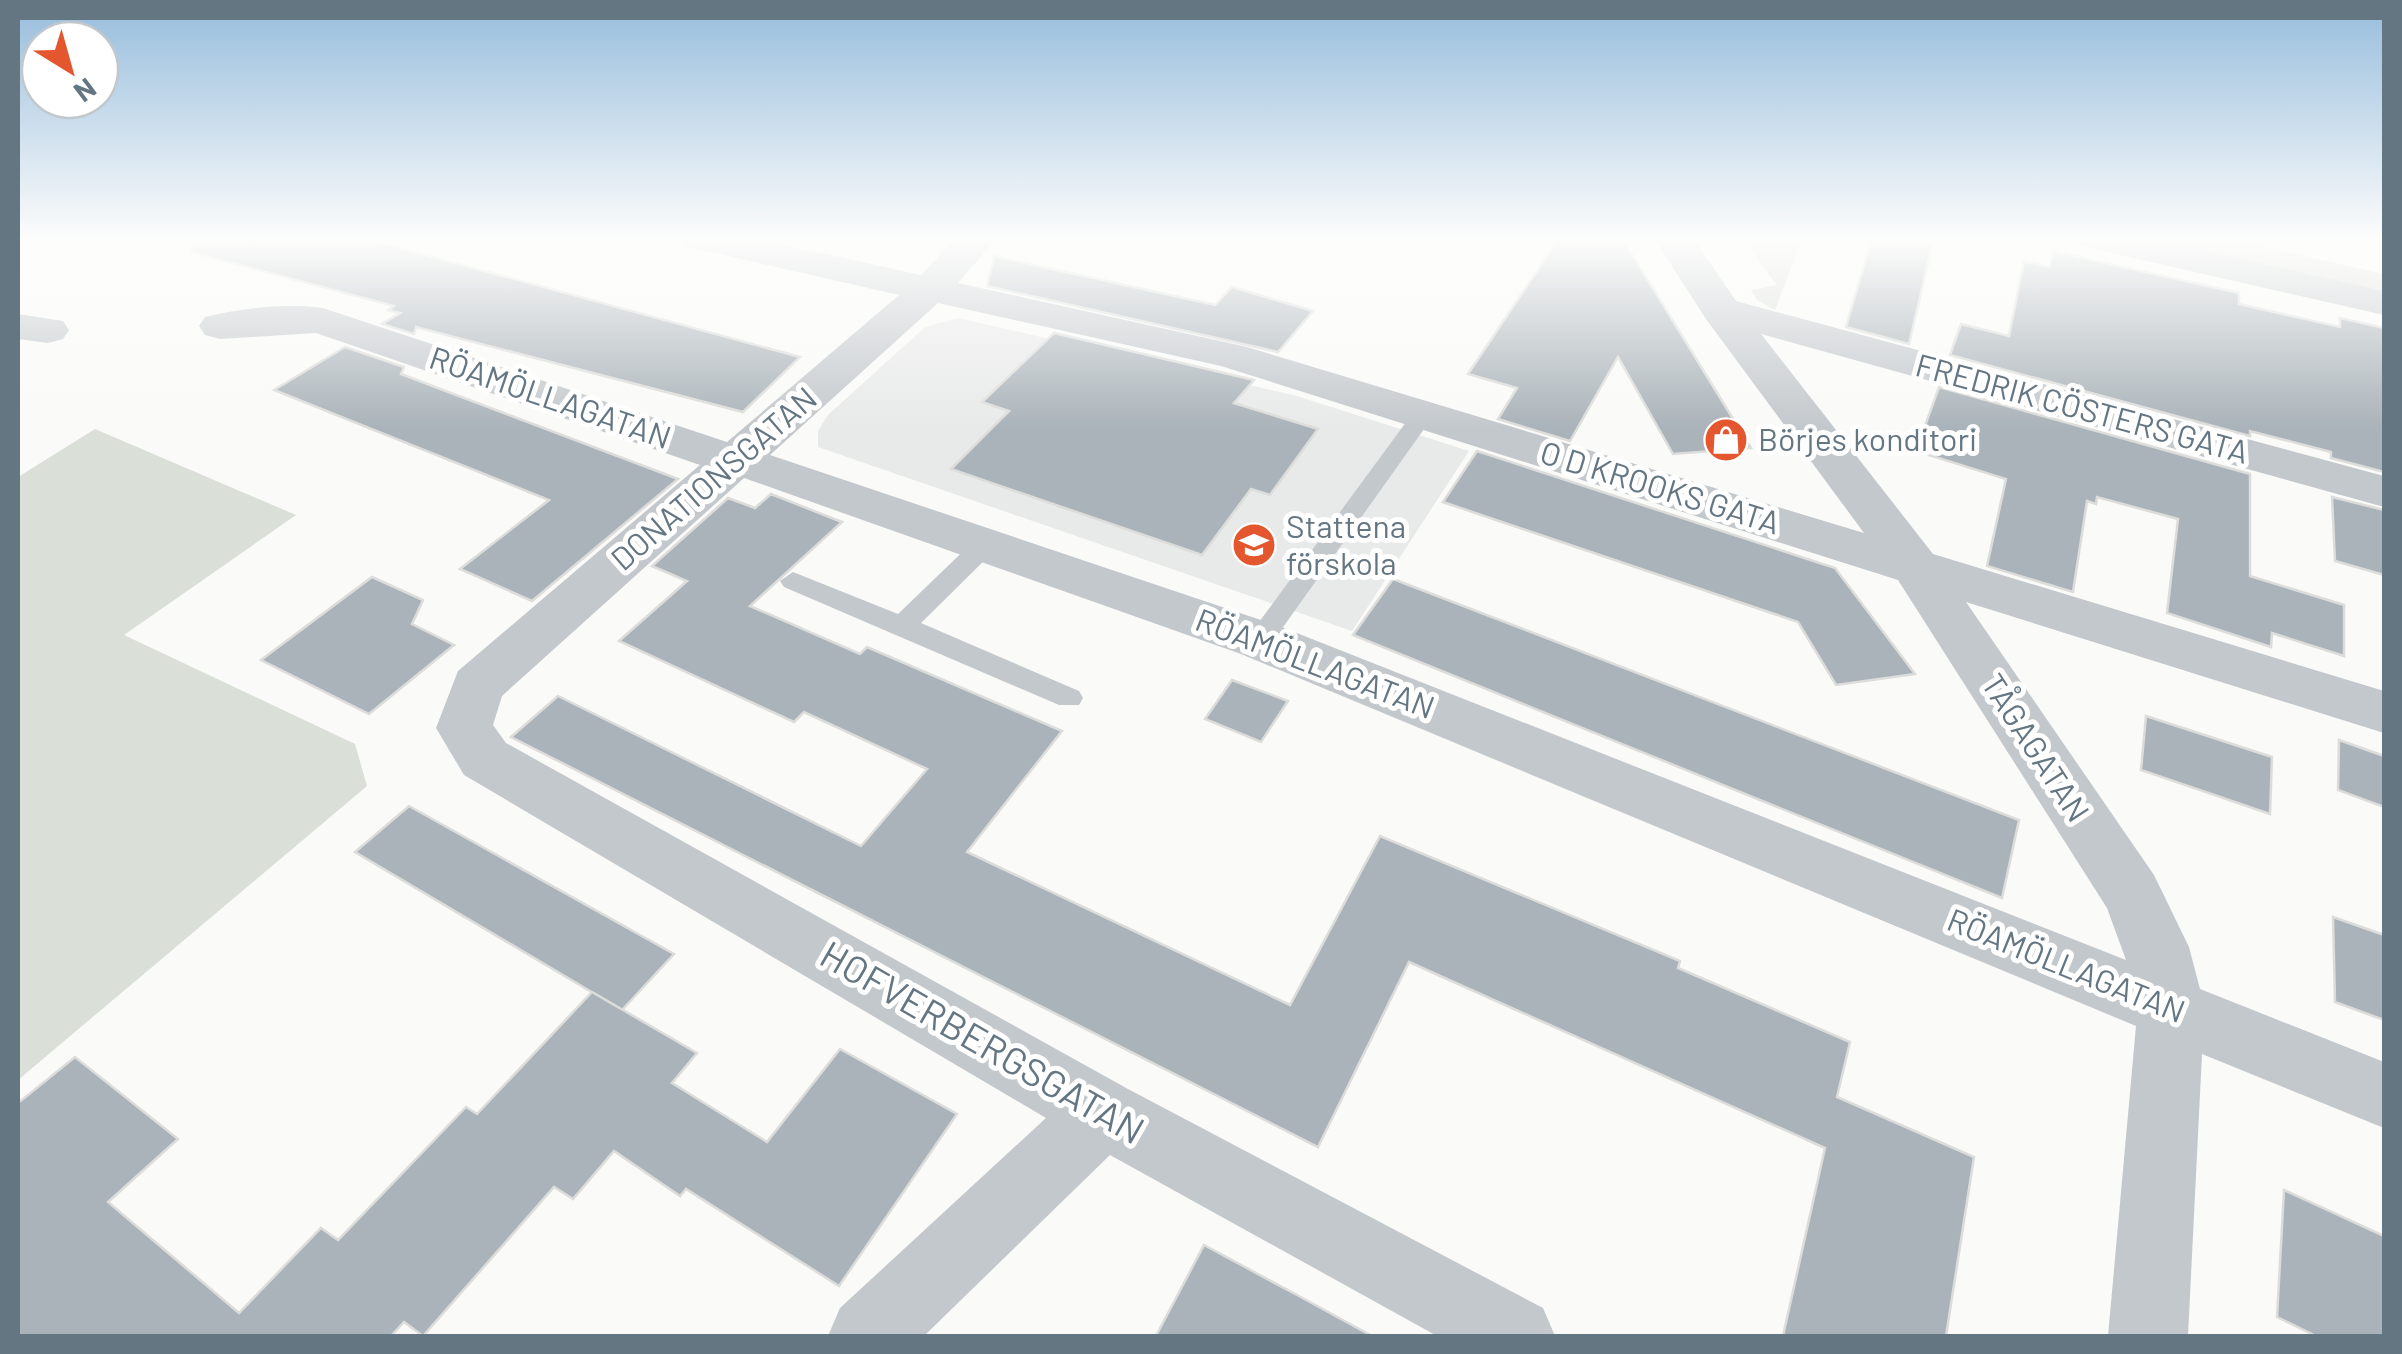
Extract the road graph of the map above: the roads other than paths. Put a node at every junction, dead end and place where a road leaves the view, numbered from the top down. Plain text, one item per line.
1 (915, 301) edge
2 (980, 301) edge
3 (1715, 301) edge
4 (1721, 310) junction
5 (220, 326) dead end
6 (1424, 416) junction
7 (736, 461) junction
8 (2384, 492) edge
9 (987, 543) junction
10 (1916, 566) junction
11 (794, 581) dead end
12 (902, 626) junction
13 (1260, 640) junction
14 (1070, 698) dead end
15 (2384, 712) edge
16 (464, 728) joint
17 (2171, 1008) junction
18 (2384, 1095) edge
19 (1103, 1113) junction
20 (868, 1336) edge
21 (1515, 1336) edge
22 (2148, 1336) edge

1 - 7 street, DONATIONSGATAN
2 - 6 street, O D KROOKS GATA
3 - 4 street, TÅGAGATAN
4 - 8 street, FREDRIK CÖSTERS GATA
4 - 10 street, TÅGAGATAN
5 - 7 street, RÖAMÖLLAGATAN
6 - 10 street, O D KROOKS GATA
6 - 13 lane
7 - 9 street, RÖAMÖLLAGATAN
7 - 16 street, DONATIONSGATAN
9 - 12 lane
9 - 13 street, RÖAMÖLLAGATAN
10 - 15 street, O D KROOKS GATA
10 - 17 street, TÅGAGATAN
11 - 12 lane
12 - 14 lane
13 - 17 street, RÖAMÖLLAGATAN
16 - 19 street, HOFVERBERGSGATAN
17 - 18 street, RÖAMÖLLAGATAN
17 - 22 street, TÅGAGATAN
19 - 20 street
19 - 21 street, HOFVERBERGSGATAN

